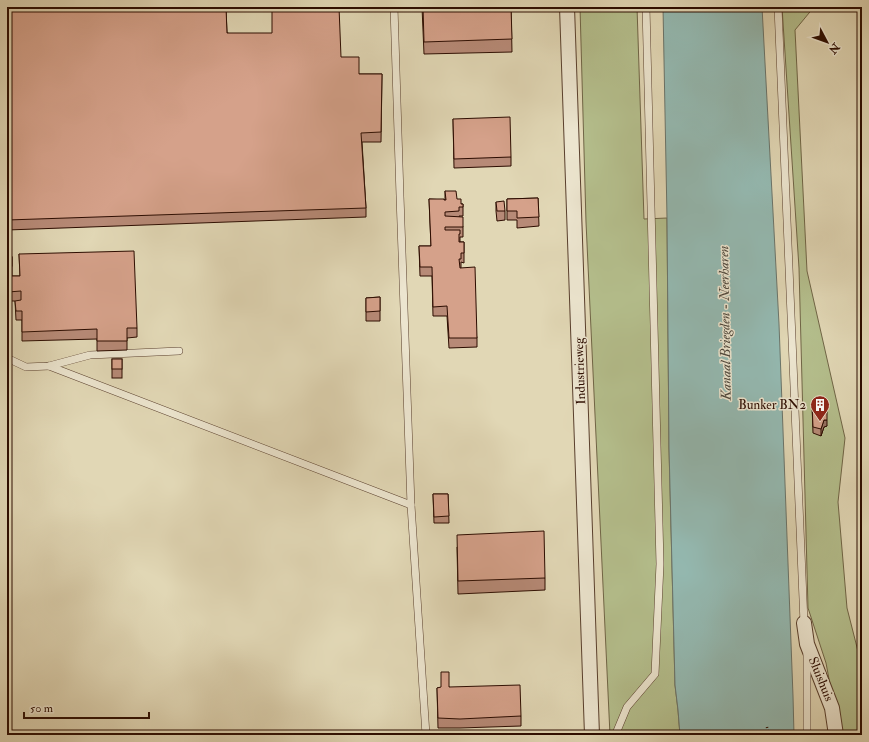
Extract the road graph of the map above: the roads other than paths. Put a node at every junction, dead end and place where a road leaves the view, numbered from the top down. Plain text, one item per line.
1 (394, 7) edge
2 (567, 7) edge
3 (646, 7) edge
4 (778, 7) edge
5 (179, 351) dead end
6 (8, 359) edge
7 (49, 366) junction
8 (411, 504) junction
9 (804, 623) joint
10 (807, 644) junction
11 (617, 731) dead end
12 (426, 735) edge
13 (592, 735) edge
14 (807, 735) edge
15 (836, 735) edge

1 - 8 lane
2 - 13 street, Industrieweg
3 - 11 lane
4 - 9 lane
5 - 7 lane
6 - 7 lane
7 - 8 lane
8 - 12 lane
9 - 10 street, Sluishuis
10 - 14 lane
10 - 15 street, Sluishuis

